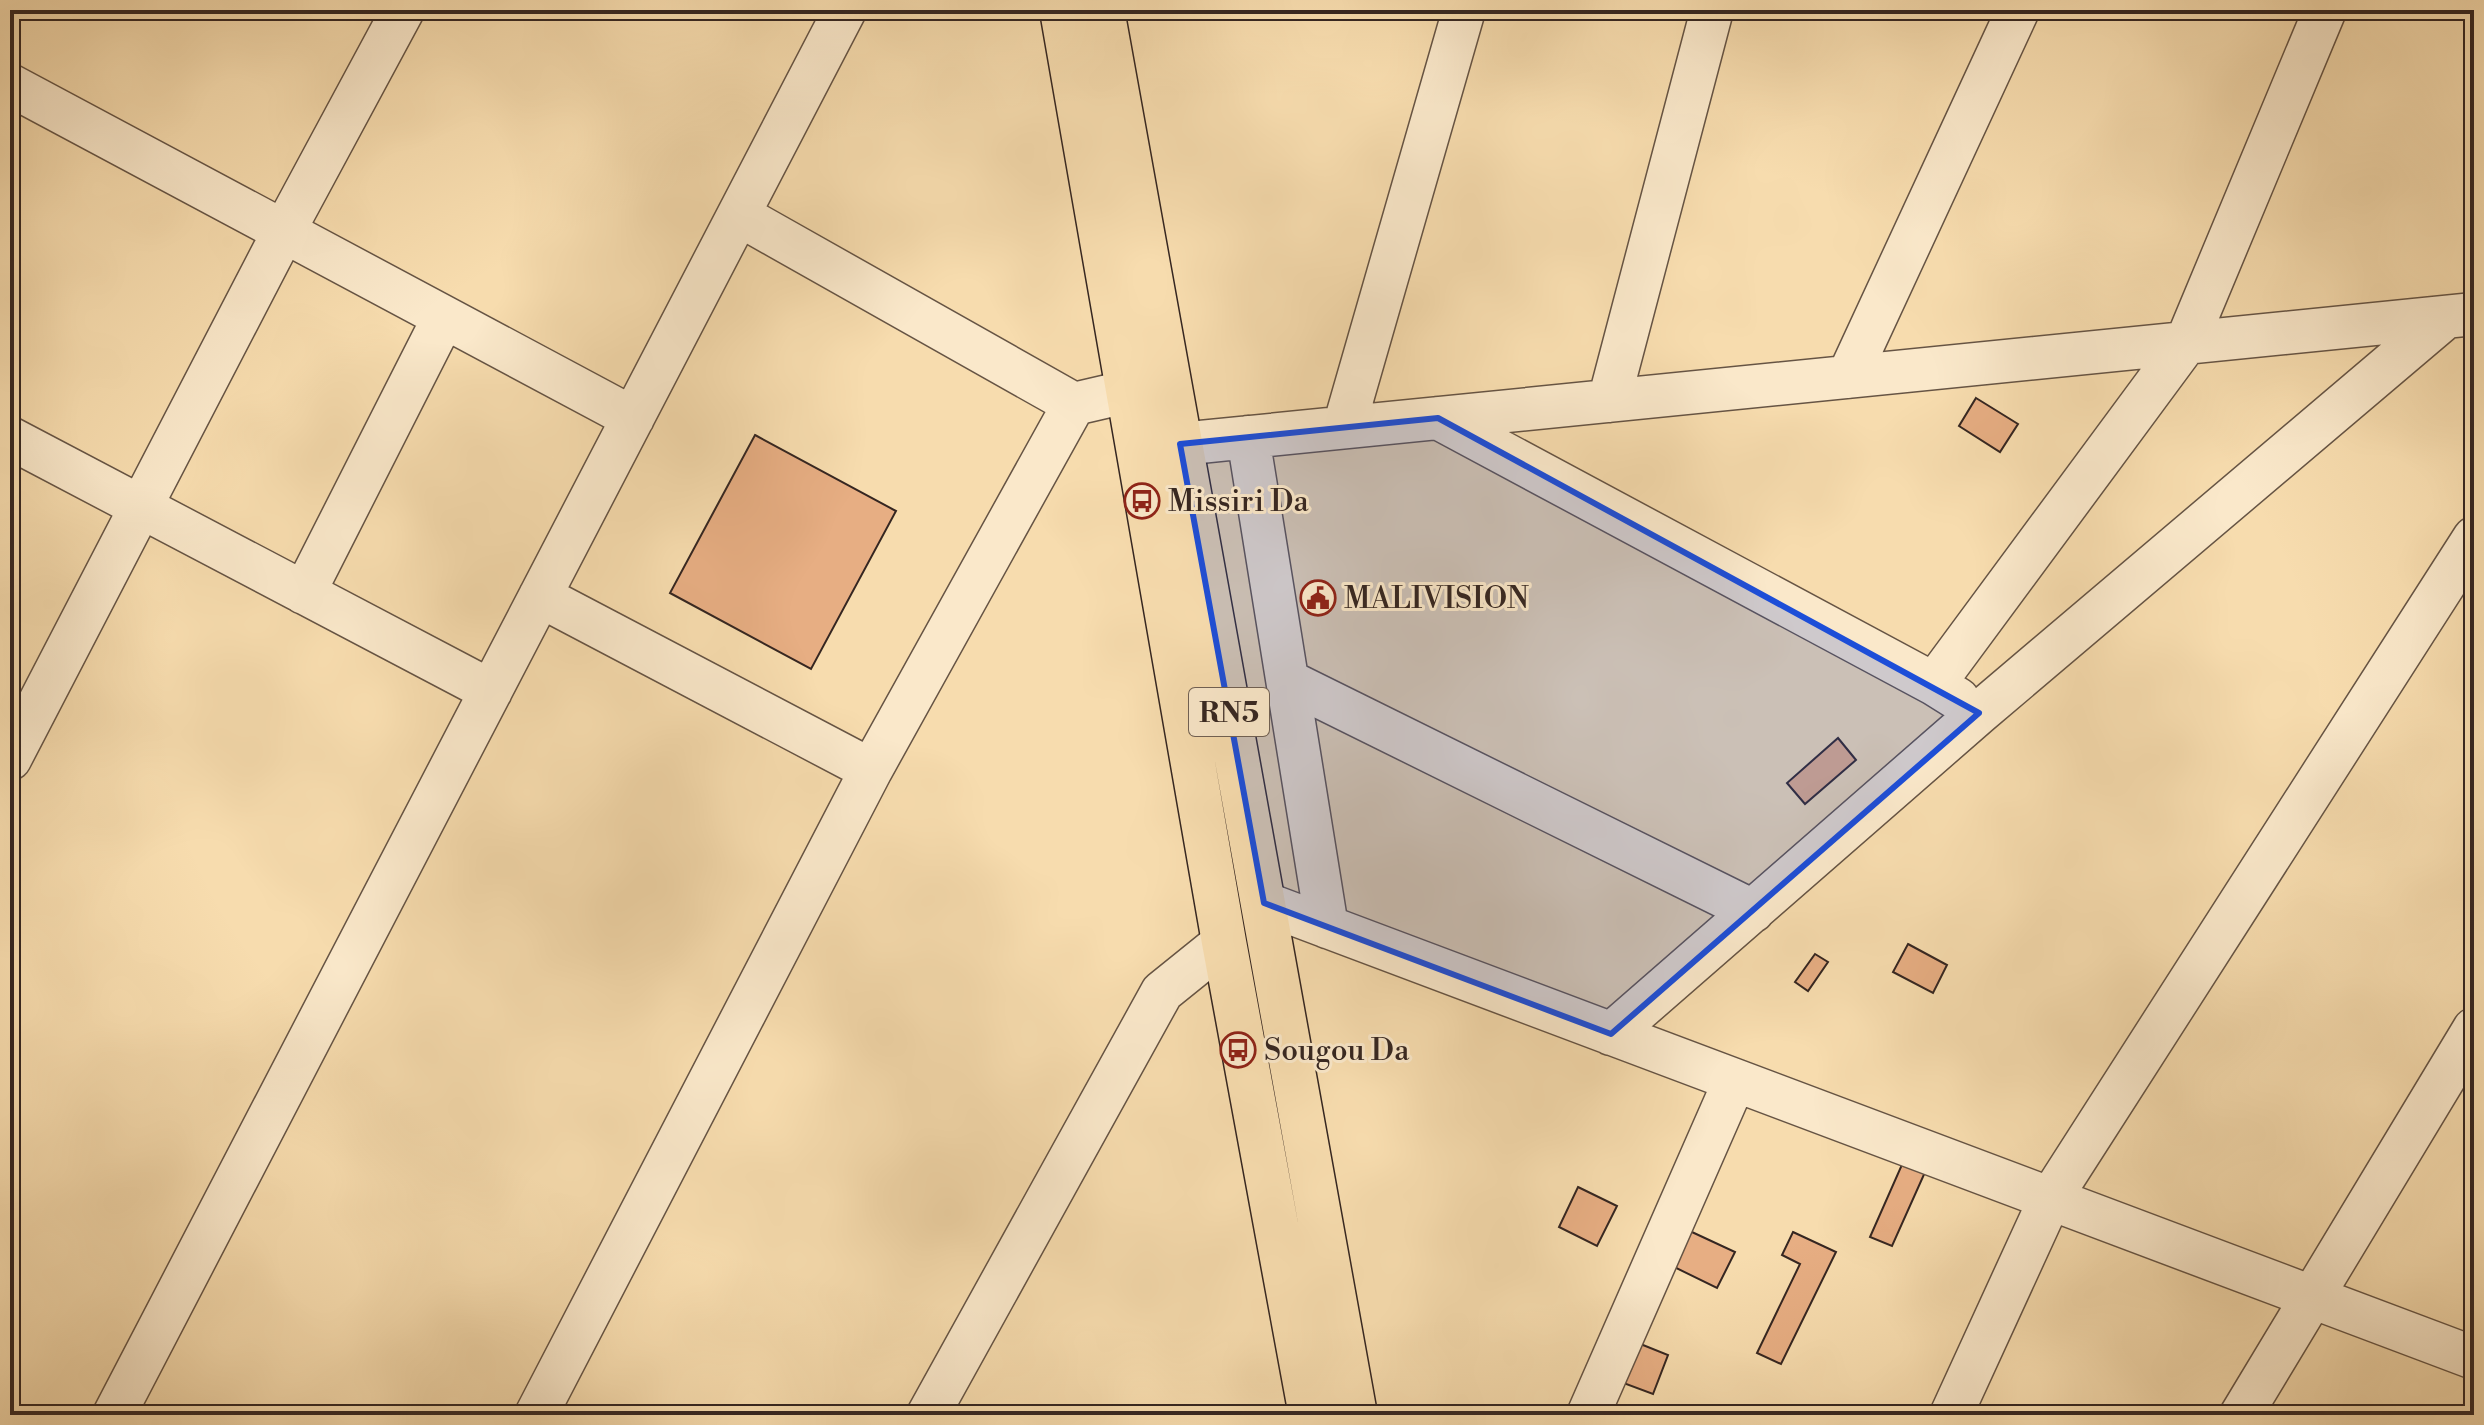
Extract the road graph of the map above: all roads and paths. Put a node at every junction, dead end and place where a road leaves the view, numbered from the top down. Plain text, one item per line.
1 (403, 10) edge
2 (845, 10) edge
3 (1062, 10) edge
4 (1102, 10) edge
5 (1464, 10) edge
6 (1712, 10) edge
7 (2018, 10) edge
8 (2325, 10) edge
9 (10, 85) edge
10 (739, 215) junction
11 (284, 231) junction
12 (2460, 315) edge
13 (444, 317) junction
14 (2186, 343) junction
15 (1848, 377) junction
16 (1130, 391) junction
17 (1609, 401) junction
18 (1074, 404) junction
19 (633, 418) junction
20 (1438, 418) junction
21 (1344, 427) junction
22 (1248, 437) junction
23 (10, 438) edge
24 (1180, 444) junction
25 (141, 507) junction
26 (2474, 538) edge
27 (304, 593) junction
28 (540, 596) junction
29 (1288, 681) junction
30 (1934, 684) junction
31 (491, 691) junction
32 (1979, 713) junction
33 (10, 759) edge
34 (871, 770) junction
35 (1264, 903) junction
36 (1753, 911) junction
37 (1327, 927) junction
38 (1224, 942) junction
39 (2474, 1029) edge
40 (1611, 1034) junction
41 (1735, 1080) junction
42 (2050, 1199) junction
43 (2313, 1298) junction
44 (2474, 1358) edge
45 (114, 1415) edge
46 (536, 1415) edge
47 (928, 1415) edge
48 (1311, 1415) edge
49 (1355, 1415) edge
50 (1588, 1415) edge
51 (1951, 1415) edge
52 (2241, 1415) edge

1 - 11 street
2 - 10 street
3 - 16 highway, RN5
4 - 24 highway, RN5
5 - 21 street
6 - 17 street
7 - 15 street
8 - 14 street
9 - 11 street
10 - 18 street
10 - 19 street
11 - 13 street
11 - 25 street
12 - 14 street
12 - 32 street
13 - 19 street
13 - 27 street
14 - 15 street
14 - 30 street
15 - 17 street
16 - 18 street
16 - 38 highway, RN5
17 - 20 street
18 - 34 street
19 - 28 street
20 - 21 street
20 - 30 street
21 - 22 street
22 - 24 street
22 - 29 street
23 - 25 street
24 - 35 highway, RN5
25 - 27 street
25 - 33 street
26 - 42 street
27 - 31 street
28 - 31 street
28 - 34 street
29 - 36 street
29 - 37 street
30 - 32 street
31 - 45 street
32 - 36 street
34 - 46 street
35 - 37 street
35 - 49 highway, RN5
36 - 40 street
37 - 40 street
38 - 47 street
38 - 48 highway, RN5
39 - 43 street
40 - 41 street
41 - 42 street
41 - 50 street
42 - 43 street
42 - 51 street
43 - 44 street
43 - 52 street

